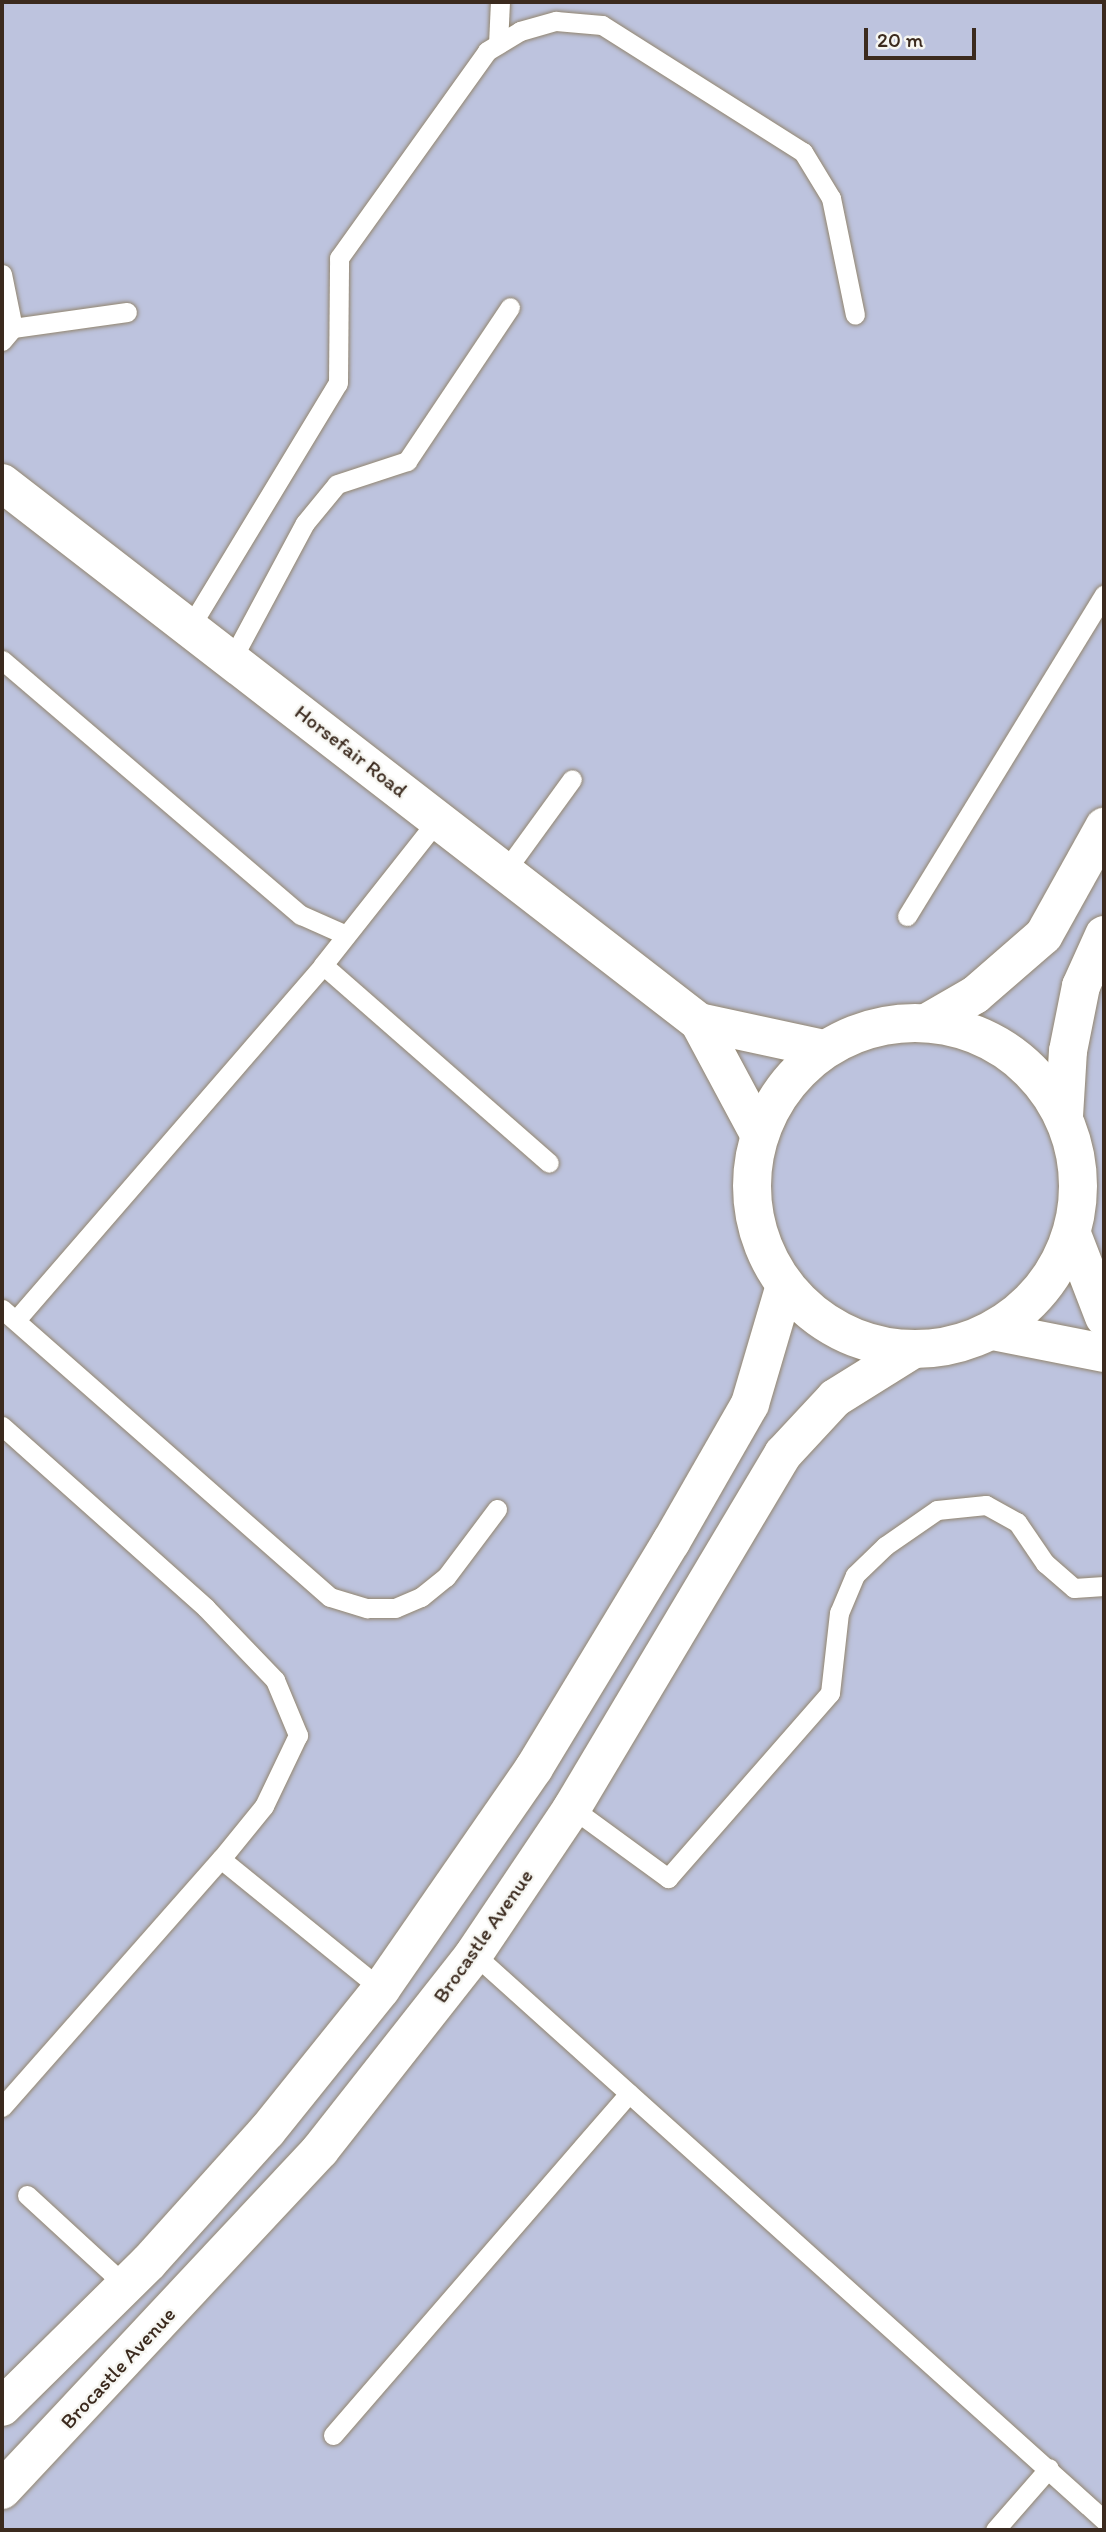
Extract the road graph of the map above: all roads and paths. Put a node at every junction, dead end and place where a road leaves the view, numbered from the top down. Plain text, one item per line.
1 (500, 2) edge
2 (498, 44) junction
3 (2, 274) edge
4 (510, 307) dead end
5 (127, 312) dead end
6 (855, 315) dead end
7 (7, 334) edge
8 (2, 482) edge
9 (1104, 595) edge
10 (1097, 624) edge
11 (190, 627) junction
12 (232, 659) junction
13 (2, 660) edge
14 (572, 779) dead end
15 (439, 818) junction
16 (1104, 827) edge
17 (506, 870) junction
18 (907, 916) dead end
19 (346, 935) junction
20 (1104, 935) edge
21 (323, 965) junction
22 (699, 1022) junction
23 (928, 1022) junction
24 (824, 1049) junction
25 (1064, 1116) junction
26 (760, 1135) junction
27 (550, 1163) dead end
28 (1072, 1234) junction
29 (785, 1285) junction
30 (9, 1314) edge
31 (1104, 1317) edge
32 (993, 1331) junction
33 (912, 1350) junction
34 (1104, 1353) edge
35 (2, 1426) edge
36 (497, 1509) dead end
37 (1104, 1586) edge
38 (572, 1808) junction
39 (221, 1859) junction
40 (474, 1954) junction
41 (381, 1989) junction
42 (629, 2093) junction
43 (2, 2108) edge
44 (27, 2195) dead end
45 (125, 2285) junction
46 (2, 2407) edge
47 (333, 2435) dead end
48 (1049, 2468) junction
49 (13, 2479) edge
50 (1104, 2520) edge
51 (995, 2530) edge

1 - 2 lane
2 - 6 lane
2 - 11 lane
3 - 7 lane
4 - 12 lane
5 - 7 lane
8 - 11 street, Horsefair Road
9 - 10 lane
10 - 18 lane
11 - 12 street, Horsefair Road
12 - 15 street, Horsefair Road
13 - 19 lane
14 - 17 lane
15 - 17 street, Horsefair Road
15 - 19 lane
16 - 23 street
17 - 22 street, Horsefair Road
19 - 21 lane
20 - 25 street
21 - 27 lane
21 - 30 lane
22 - 24 street, Horsefair Road
22 - 26 street, Horsefair Road
23 - 24 street
23 - 25 street
24 - 26 street
25 - 28 street
26 - 29 street
28 - 31 street
28 - 32 street
29 - 33 street
29 - 41 street
30 - 36 lane
32 - 33 street
32 - 34 street
33 - 38 street, Brocastle Avenue
35 - 39 lane
37 - 38 lane
38 - 40 street, Brocastle Avenue
39 - 41 lane
39 - 43 lane
40 - 42 lane
40 - 49 street, Brocastle Avenue
41 - 45 street
42 - 47 lane
42 - 48 lane
44 - 45 lane
45 - 46 street
48 - 50 lane
48 - 51 lane

